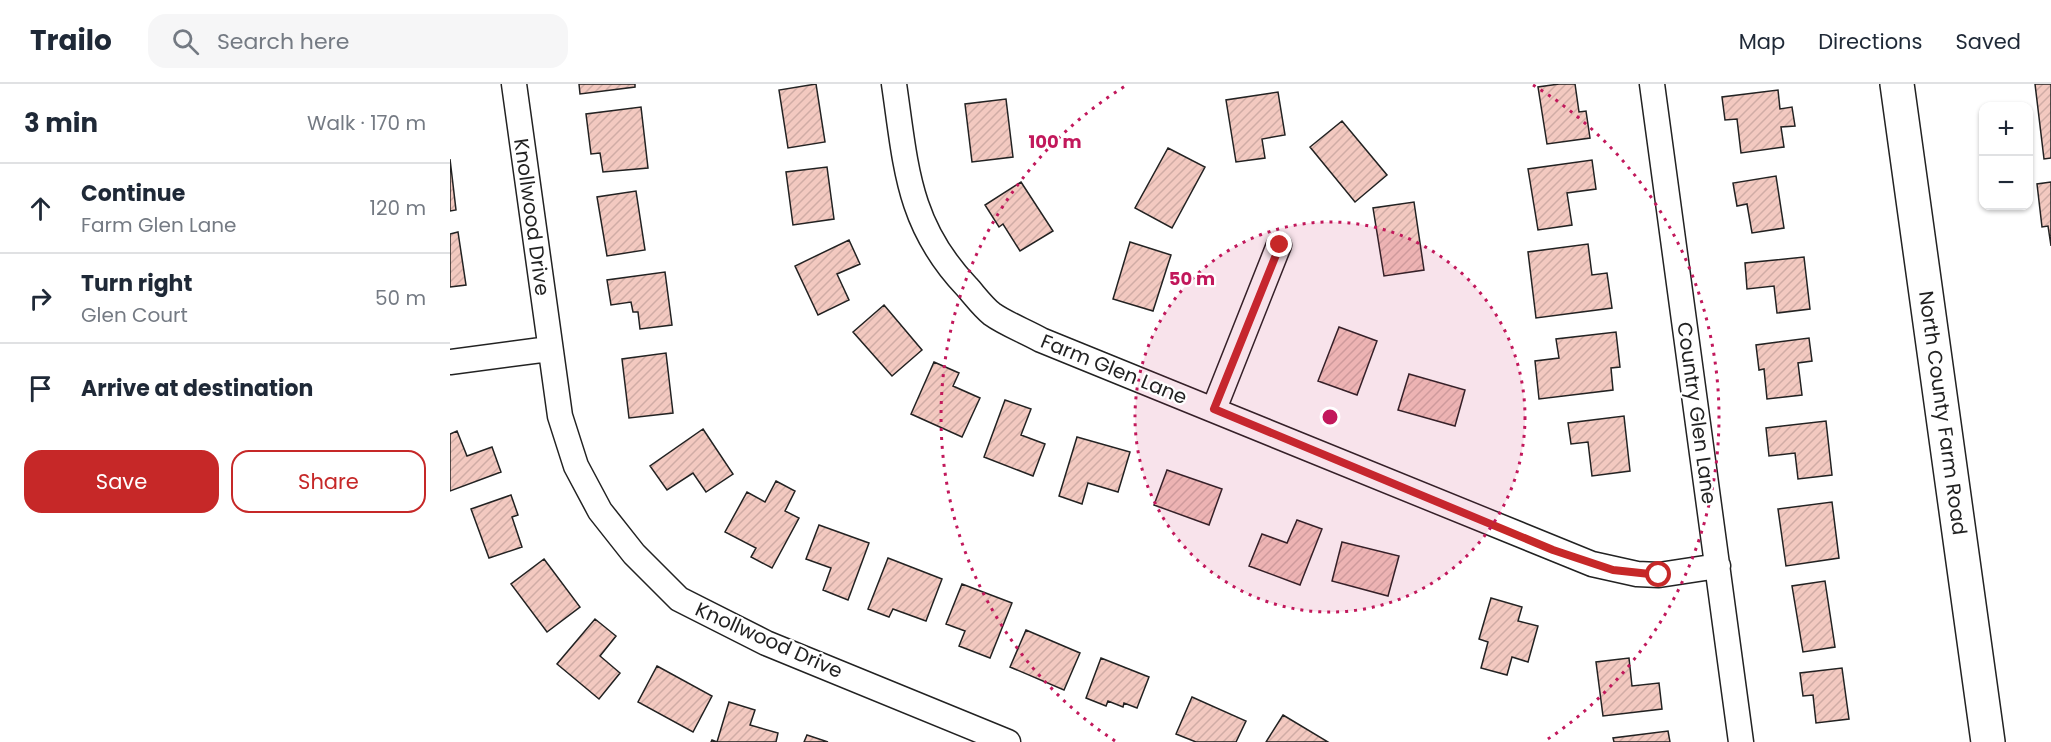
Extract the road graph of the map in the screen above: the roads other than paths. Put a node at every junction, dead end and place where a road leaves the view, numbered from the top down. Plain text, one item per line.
1 (514, 84) edge
2 (894, 84) edge
3 (1652, 84) edge
4 (1897, 84) edge
5 (1280, 245) dead end
6 (549, 349) junction
7 (450, 362) edge
8 (1214, 409) junction
9 (1718, 566) junction
10 (1008, 742) edge
11 (1741, 742) edge
12 (1988, 742) edge

1 - 6 street, Knollwood Drive
2 - 8 street, Farm Glen Lane
3 - 9 street, Country Glen Lane
4 - 12 main road, North County Farm Road
5 - 8 street
6 - 7 street
6 - 10 street, Knollwood Drive
8 - 9 street, Farm Glen Lane
9 - 11 street, Country Glen Lane

